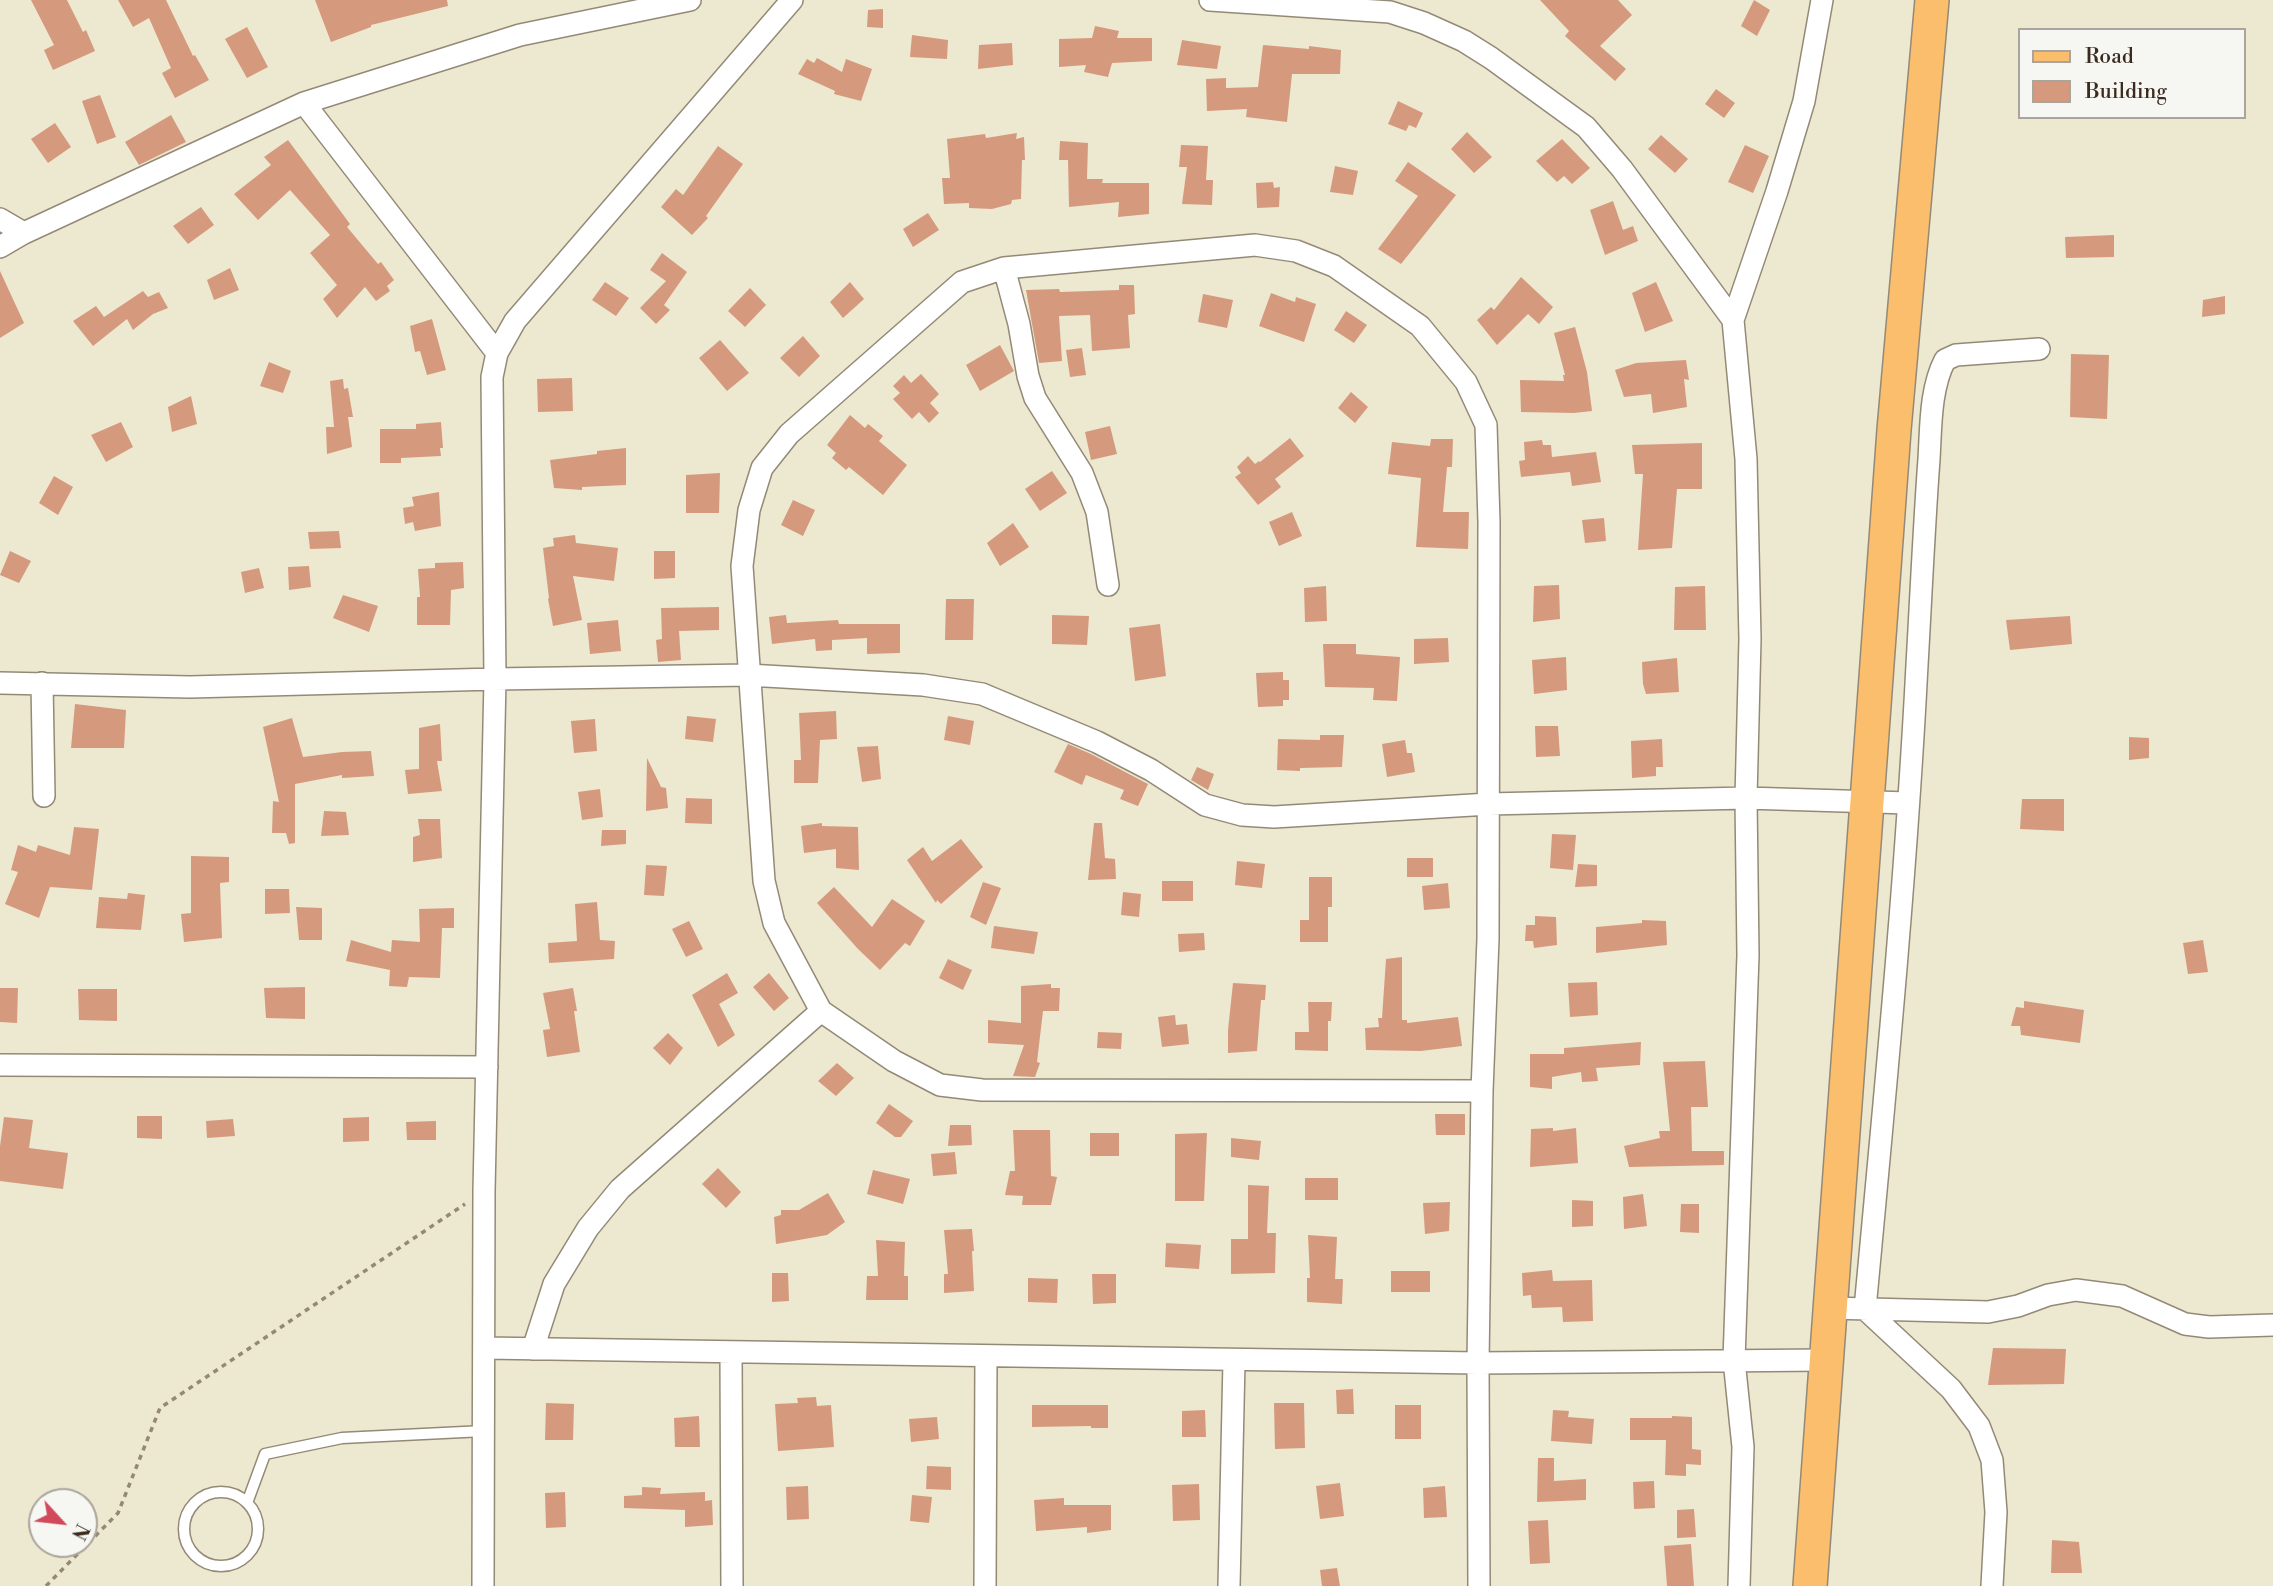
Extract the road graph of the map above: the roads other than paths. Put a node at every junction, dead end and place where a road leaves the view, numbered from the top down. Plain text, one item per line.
1 (690, 0) edge
2 (792, 0) edge
3 (1210, 0) edge
4 (1822, 0) edge
5 (1932, 0) edge
6 (1234, 1) edge
7 (304, 103) junction
8 (0, 219) edge
9 (24, 233) junction
10 (0, 247) edge
11 (1004, 268) junction
12 (1733, 320) junction
13 (2039, 349) dead end
14 (497, 353) junction
15 (1108, 585) dead end
16 (748, 675) junction
17 (495, 679) junction
18 (0, 683) edge
19 (42, 683) junction
20 (44, 796) dead end
21 (1746, 798) junction
22 (1868, 802) junction
23 (1908, 803) junction
24 (1489, 804) junction
25 (821, 1011) junction
26 (0, 1065) edge
27 (486, 1067) junction
28 (1482, 1091) junction
29 (1829, 1308) junction
30 (1865, 1309) junction
31 (2273, 1325) edge
32 (484, 1348) junction
33 (533, 1349) junction
34 (731, 1352) junction
35 (986, 1356) junction
36 (1734, 1360) junction
37 (1825, 1360) junction
38 (1234, 1361) junction
39 (1478, 1363) junction
40 (484, 1431) junction
41 (247, 1503) junction
42 (483, 1586) edge
43 (732, 1586) edge
44 (985, 1586) edge
45 (1229, 1586) edge
46 (1479, 1586) edge
47 (1739, 1586) edge
48 (1810, 1586) edge
49 (1992, 1586) edge

1 - 7 street
2 - 14 street
3 - 6 street
4 - 12 street
5 - 22 main road
6 - 12 street
7 - 9 street
7 - 14 street
8 - 9 street
9 - 10 street
11 - 15 street
11 - 16 street
11 - 24 street
12 - 21 street
13 - 23 street
14 - 17 street
16 - 17 street
16 - 24 street
16 - 25 street
17 - 19 street
17 - 27 street
18 - 19 street
19 - 20 street
21 - 22 street
21 - 24 street
21 - 36 street
22 - 23 street
22 - 29 main road
23 - 30 street
24 - 28 street
25 - 28 street
25 - 33 street
26 - 27 street
27 - 32 street
28 - 39 street
29 - 30 street
29 - 37 main road
30 - 31 street
30 - 49 street
32 - 33 street
32 - 40 street
33 - 34 street
34 - 35 street
34 - 43 street
35 - 38 street
35 - 44 street
36 - 37 street
36 - 39 street
36 - 47 street
37 - 48 main road
38 - 39 street
38 - 45 street
39 - 46 street
40 - 41 lane
40 - 42 street
41 - 41 lane

